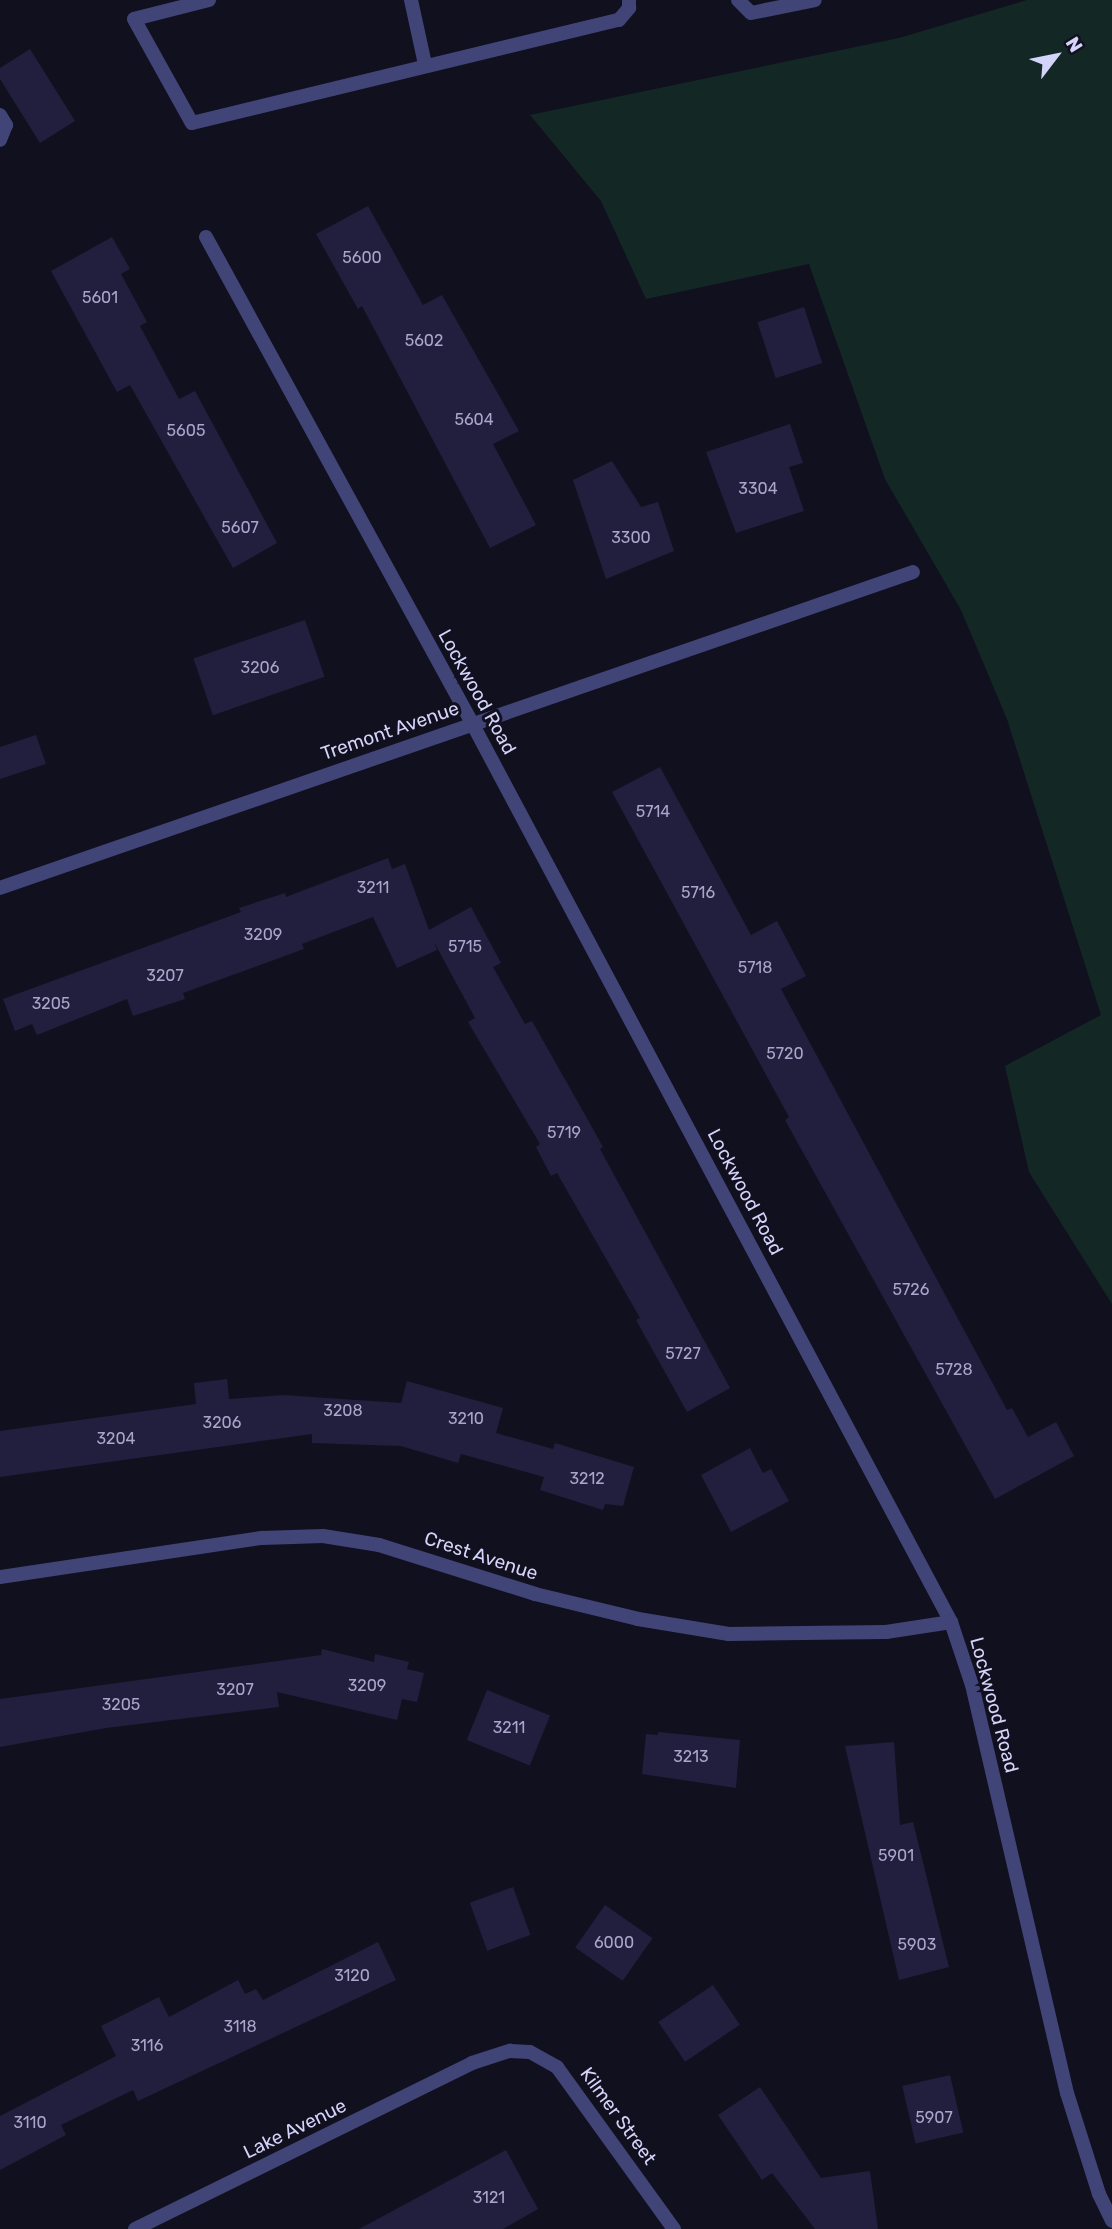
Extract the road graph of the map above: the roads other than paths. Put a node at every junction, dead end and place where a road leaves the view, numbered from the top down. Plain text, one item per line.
1 (209, 0) edge
2 (411, 0) edge
3 (629, 0) edge
4 (738, 0) edge
5 (815, 0) edge
6 (425, 64) junction
7 (0, 115) edge
8 (0, 140) edge
9 (206, 236) dead end
10 (913, 572) dead end
11 (472, 723) junction
12 (0, 888) edge
13 (0, 1577) edge
14 (951, 1622) junction
15 (472, 2063) joint
16 (1112, 2221) edge
17 (135, 2229) edge
18 (674, 2229) edge

1 - 6 street
2 - 6 street
3 - 6 street
4 - 5 street
7 - 8 street
9 - 11 street, Lockwood Road
10 - 11 street, Tremont Avenue
11 - 12 street, Tremont Avenue
11 - 14 street, Lockwood Road
13 - 14 street, Crest Avenue
14 - 16 street, Lockwood Road
15 - 17 street, Lake Avenue
15 - 18 street, Kilmer Street

